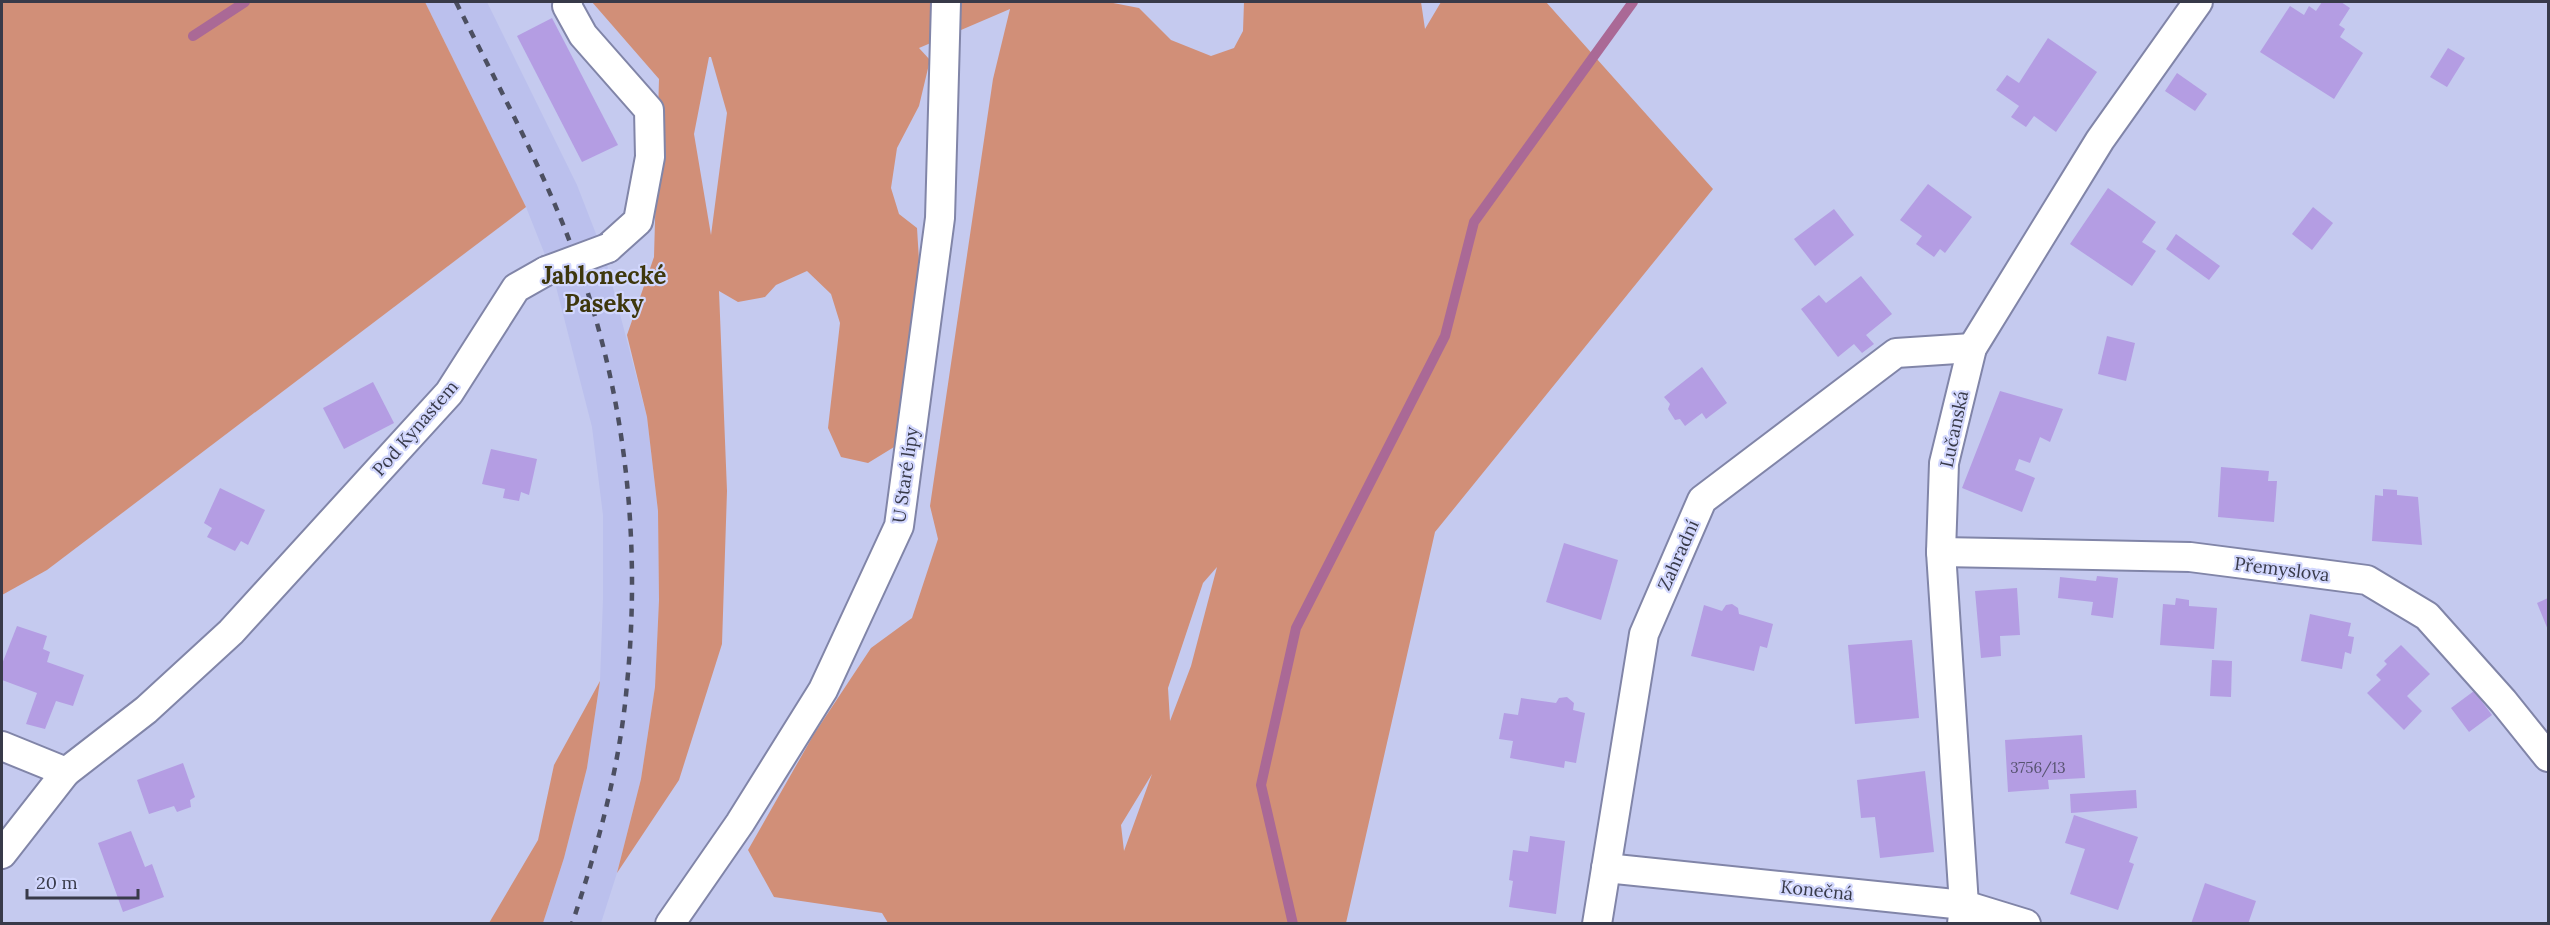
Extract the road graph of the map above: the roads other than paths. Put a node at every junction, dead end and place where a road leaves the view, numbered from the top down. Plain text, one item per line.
1 (568, 2) edge
2 (946, 2) edge
3 (2198, 2) edge
4 (1972, 348) junction
5 (1941, 552) junction
6 (2, 746) edge
7 (2548, 757) edge
8 (66, 772) junction
9 (2, 854) edge
10 (1606, 868) junction
11 (1963, 914) edge
12 (670, 924) edge
13 (1597, 924) edge
14 (2026, 924) edge

1 - 8 street, Pod Kynastem, bridge
2 - 12 street, U Staré lípy
3 - 4 street, Lučanská
4 - 5 street, Lučanská
4 - 10 street, Zahradní
5 - 7 street, Přemyslova
5 - 11 street, Lučanská
6 - 8 street
8 - 9 street, Pod Kynastem
10 - 11 street, Konečná
10 - 13 street, Zahradní
11 - 14 street, Konečná

